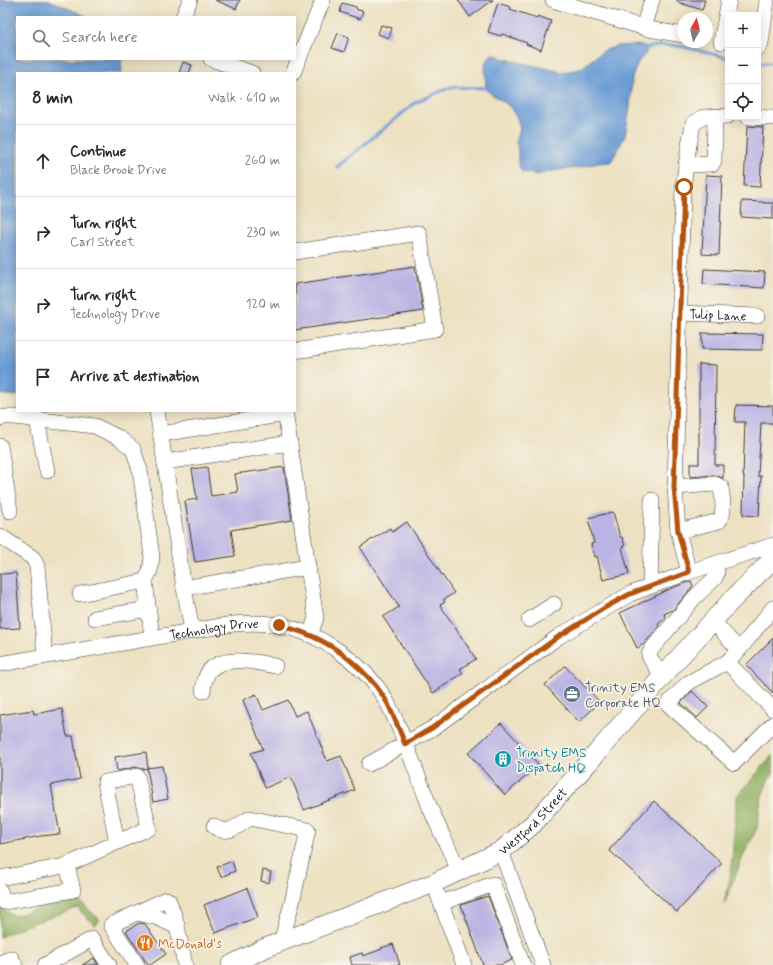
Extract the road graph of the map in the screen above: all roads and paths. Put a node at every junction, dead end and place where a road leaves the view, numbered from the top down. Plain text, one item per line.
1 (190, 0) edge
2 (323, 0) edge
3 (553, 0) edge
4 (652, 0) edge
5 (729, 0) edge
6 (767, 0) edge
7 (581, 4) edge
8 (183, 16) edge
9 (768, 24) edge
10 (643, 27) junction
11 (677, 34) edge
12 (719, 42) edge
13 (761, 43) edge
14 (214, 60) edge
15 (249, 72) edge
16 (293, 72) edge
17 (722, 116) edge
18 (761, 118) edge
19 (773, 118) edge
20 (686, 165) junction
21 (296, 252) edge
22 (679, 313) junction
23 (757, 316) dead end
24 (296, 351) edge
25 (157, 412) edge
26 (285, 413) edge
27 (0, 419) edge
28 (37, 420) junction
29 (161, 434) junction
30 (290, 443) junction
31 (0, 446) edge
32 (164, 462) junction
33 (46, 471) dead end
34 (674, 487) junction
35 (652, 500) dead end
36 (10, 510) dead end
37 (678, 531) junction
38 (2, 540) edge
39 (773, 545) edge
40 (773, 559) edge
41 (714, 564) junction
42 (308, 567) junction
43 (689, 572) junction
44 (145, 581) junction
45 (650, 586) junction
46 (184, 588) junction
47 (80, 594) dead end
48 (554, 604) dead end
49 (773, 608) edge
50 (148, 609) junction
51 (95, 618) dead end
52 (529, 620) dead end
53 (713, 621) junction
54 (192, 630) junction
55 (310, 635) junction
56 (152, 637) junction
57 (739, 650) junction
58 (45, 656) junction
59 (727, 662) junction
60 (0, 664) edge
61 (275, 666) dead end
62 (662, 676) junction
63 (203, 691) dead end
64 (773, 709) edge
65 (773, 724) edge
66 (405, 744) junction
67 (369, 764) dead end
68 (214, 826) dead end
69 (118, 842) dead end
70 (501, 851) junction
71 (67, 864) junction
72 (459, 871) junction
73 (0, 878) edge
74 (434, 883) junction
75 (0, 891) edge
76 (441, 903) junction
77 (281, 942) junction
78 (0, 963) edge
79 (235, 964) edge
80 (15, 965) edge
81 (45, 965) edge
82 (109, 965) edge
83 (138, 965) edge
84 (185, 965) edge
85 (464, 965) edge
86 (523, 965) edge
87 (543, 965) edge

1 - 8 street
2 - 16 street
3 - 7 street
4 - 10 street
5 - 12 street
6 - 9 street
7 - 10 street
9 - 13 street
10 - 11 street
14 - 15 street
17 - 20 street
17 - 20 street
18 - 19 street
20 - 22 street
21 - 24 street
22 - 23 street, Tulip Lane
22 - 34 street
25 - 29 street
26 - 29 street
26 - 30 street
27 - 28 street
28 - 33 street
28 - 44 street
29 - 32 street
30 - 32 street
30 - 42 street
31 - 36 street
32 - 46 street
34 - 37 street
34 - 37 street
35 - 45 street
37 - 43 street
38 - 58 street
39 - 41 street
40 - 53 main road, Westford Street
41 - 43 street
41 - 62 street
42 - 46 street
42 - 55 street
43 - 45 street
44 - 47 street
44 - 50 street
45 - 66 street
46 - 54 street
48 - 52 street
49 - 57 street
50 - 51 street
50 - 56 street
53 - 57 street
53 - 62 main road, Westford Street
54 - 55 street, Technology Drive
54 - 56 street, Technology Drive
55 - 66 street, Technology Drive
56 - 58 street, Technology Drive
57 - 59 street
58 - 60 street, Technology Drive
59 - 64 street
59 - 65 street
61 - 63 street
62 - 70 main road, Westford Street
66 - 67 street
66 - 72 street, Technology Drive
68 - 77 street
69 - 71 street
70 - 72 main road, Westford Street
70 - 87 street
71 - 73 street
71 - 75 street
72 - 74 main road, Westford Street
74 - 76 street
74 - 77 main road, Westford Street
76 - 85 street
76 - 86 street
77 - 79 main road, Westford Street
78 - 80 street
81 - 82 street
83 - 84 street

